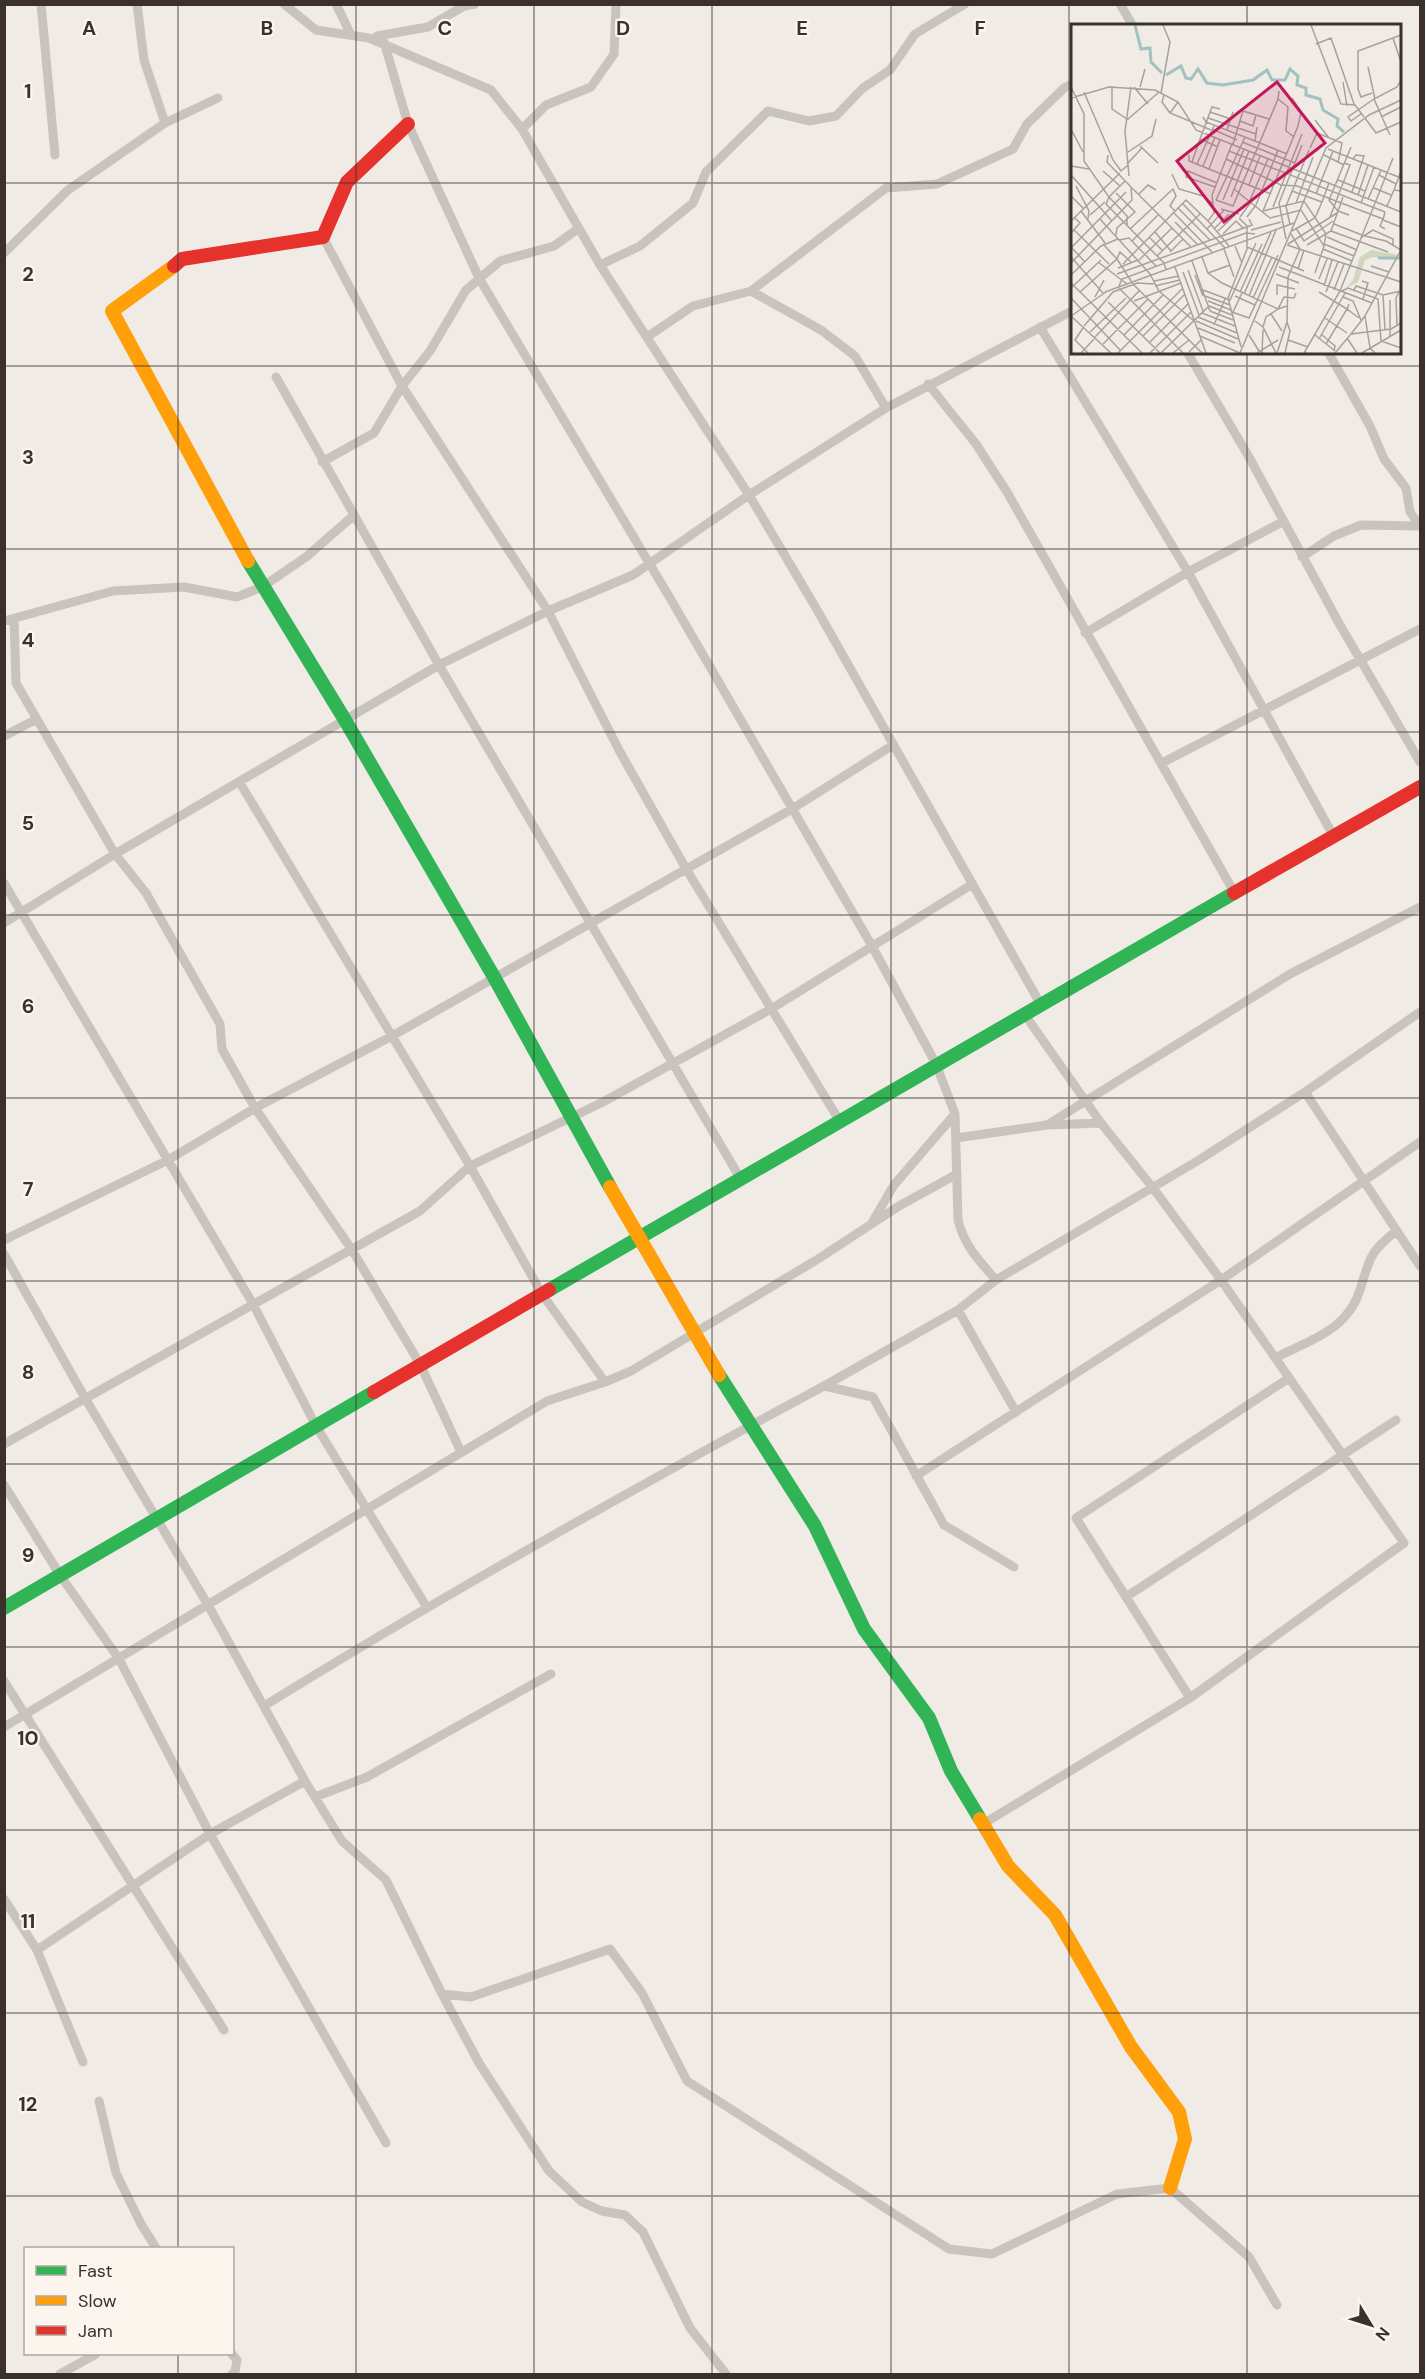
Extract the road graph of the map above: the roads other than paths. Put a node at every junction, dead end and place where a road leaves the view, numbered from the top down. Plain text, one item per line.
1 (41, 4) edge
2 (137, 4) edge
3 (284, 4) edge
4 (336, 4) edge
5 (475, 4) edge
6 (616, 4) edge
7 (965, 4) edge
8 (1120, 4) edge
9 (1132, 24) edge
10 (351, 35) junction
11 (383, 40) junction
12 (1071, 84) edge
13 (218, 98) dead end
14 (165, 123) junction
15 (408, 124) junction
16 (522, 129) junction
17 (55, 155) dead end
18 (579, 228) junction
19 (323, 237) junction
20 (4, 253) edge
21 (600, 265) junction
22 (479, 278) junction
23 (751, 291) junction
24 (1071, 312) edge
25 (1040, 327) junction
26 (647, 337) junction
27 (1188, 354) edge
28 (1329, 354) edge
29 (276, 377) dead end
30 (928, 384) junction
31 (402, 386) junction
32 (886, 408) junction
33 (322, 462) junction
34 (748, 495) junction
35 (353, 516) junction
36 (1284, 521) junction
37 (1302, 557) junction
38 (649, 564) junction
39 (1188, 572) junction
40 (262, 587) junction
41 (548, 611) junction
42 (9, 620) edge
43 (1420, 629) edge
44 (1085, 633) junction
45 (1362, 661) junction
46 (439, 665) junction
47 (1266, 710) junction
48 (37, 719) junction
49 (345, 720) junction
50 (4, 736) edge
51 (893, 745) junction
52 (1420, 762) edge
53 (1162, 763) junction
54 (240, 783) junction
55 (1420, 787) edge
56 (792, 809) junction
57 (1334, 837) junction
58 (116, 854) junction
59 (685, 867) junction
60 (4, 883) edge
61 (971, 885) junction
62 (1234, 892) junction
63 (1420, 908) edge
64 (22, 913) junction
65 (590, 922) junction
66 (4, 923) edge
67 (872, 946) junction
68 (494, 976) junction
69 (1041, 1005) junction
70 (771, 1009) junction
71 (1420, 1012) edge
72 (1025, 1015) junction
73 (392, 1036) junction
74 (672, 1062) junction
75 (936, 1064) junction
76 (1305, 1092) junction
77 (1086, 1102) junction
78 (255, 1108) junction
79 (955, 1114) junction
80 (569, 1117) junction
81 (839, 1120) junction
82 (1101, 1123) junction
83 (1047, 1125) junction
84 (956, 1138) junction
85 (1420, 1142) edge
86 (168, 1160) junction
87 (470, 1166) junction
88 (957, 1174) junction
89 (740, 1178) junction
90 (1364, 1180) junction
91 (1154, 1188) junction
92 (871, 1226) junction
93 (1396, 1231) junction
94 (639, 1237) junction
95 (4, 1240) edge
96 (352, 1250) junction
97 (4, 1254) edge
98 (1420, 1266) edge
99 (996, 1280) junction
100 (1221, 1280) junction
101 (542, 1294) junction
102 (253, 1304) junction
103 (957, 1310) junction
104 (694, 1332) junction
105 (1275, 1358) junction
106 (420, 1364) junction
107 (1289, 1378) junction
108 (605, 1382) junction
109 (824, 1386) junction
110 (85, 1398) junction
111 (1016, 1412) junction
112 (1396, 1420) dead end
113 (316, 1426) junction
114 (750, 1426) junction
115 (4, 1444) edge
116 (461, 1452) junction
117 (1343, 1456) junction
118 (916, 1476) junction
119 (4, 1485) edge
120 (366, 1509) junction
121 (157, 1519) junction
122 (1014, 1567) dead end
123 (60, 1575) junction
124 (1126, 1596) junction
125 (208, 1605) junction
126 (426, 1606) junction
127 (4, 1608) edge
128 (119, 1659) junction
129 (551, 1674) dead end
130 (4, 1681) edge
131 (1190, 1698) junction
132 (264, 1706) junction
133 (26, 1715) junction
134 (4, 1727) edge
135 (305, 1781) junction
136 (315, 1797) junction
137 (983, 1824) junction
138 (210, 1834) junction
139 (134, 1885) junction
140 (4, 1899) edge
141 (37, 1950) junction
142 (442, 1994) junction
143 (224, 2030) dead end
144 (82, 2062) dead end
145 (99, 2101) dead end
146 (386, 2143) dead end
147 (1170, 2188) junction
148 (155, 2247) edge
149 (1278, 2305) dead end
150 (94, 2355) edge
151 (233, 2355) edge
152 (60, 2374) edge
153 (232, 2374) edge
154 (726, 2374) edge

1 - 17 street
2 - 14 street
3 - 10 street
4 - 10 street
5 - 11 street
6 - 16 street
7 - 21 street
8 - 9 street
10 - 11 street
11 - 15 street
11 - 16 street
12 - 23 street
13 - 14 street
14 - 20 street
15 - 19 street
15 - 22 street
16 - 18 street
18 - 21 street
18 - 22 street
19 - 31 street
19 - 40 street
21 - 26 street
22 - 31 street
22 - 38 street
23 - 26 street
23 - 32 street
24 - 25 street
25 - 30 street
25 - 39 street
26 - 34 street
27 - 36 street
28 - 37 street
29 - 33 street
30 - 32 street
30 - 44 street
31 - 33 street
31 - 41 street
32 - 34 street
33 - 35 street
34 - 38 street
34 - 51 street
35 - 40 street
35 - 46 street
36 - 37 street
36 - 39 street
37 - 45 street
38 - 41 street
38 - 56 street
39 - 44 street
39 - 47 street
40 - 42 street
40 - 49 street
41 - 46 street
41 - 59 street
42 - 48 street
43 - 45 street
44 - 53 street
45 - 47 street
45 - 52 street
46 - 49 street
46 - 65 street
47 - 53 street
47 - 57 street
48 - 50 street
48 - 58 street
49 - 54 street
49 - 68 street
51 - 56 street
51 - 61 street
53 - 62 street
54 - 58 street
54 - 73 street
55 - 57 street
56 - 59 street
56 - 67 street
57 - 62 street
58 - 64 street
58 - 78 street
59 - 65 street
59 - 70 street
60 - 64 street
61 - 67 street
61 - 69 street
62 - 69 street
63 - 77 street
64 - 66 street
64 - 86 street
65 - 68 street
65 - 74 street
67 - 70 street
67 - 75 street
68 - 73 street
68 - 80 street
69 - 72 street
70 - 74 street
70 - 81 street
71 - 76 street
72 - 75 street
72 - 77 street
73 - 78 street
73 - 87 street
74 - 80 street
74 - 89 street
75 - 79 street
75 - 81 street
76 - 90 street
76 - 91 street
77 - 82 street
77 - 83 street
78 - 86 street
78 - 96 street
79 - 84 street
79 - 92 street
80 - 87 street
80 - 94 street
81 - 89 street
82 - 83 street
82 - 91 street
83 - 84 street
84 - 88 street
85 - 90 street
86 - 95 street
86 - 102 street
87 - 96 street
87 - 101 street
88 - 92 street
88 - 99 street
89 - 94 street
90 - 93 street
90 - 100 street
91 - 99 street
91 - 100 street
92 - 104 street
93 - 98 street
93 - 105 street
94 - 101 street
94 - 104 street
96 - 102 street
96 - 106 street
97 - 110 street
99 - 103 street
100 - 105 street
100 - 111 street
101 - 106 street
101 - 108 street
102 - 110 street
102 - 113 street
103 - 109 street
103 - 111 street
104 - 108 street
104 - 114 street
105 - 107 street
106 - 113 street
106 - 116 street
107 - 117 street
107 - 124 street
108 - 116 street
109 - 114 street
109 - 118 street
110 - 115 street
110 - 121 street
111 - 118 street
112 - 117 street
113 - 120 street
113 - 121 street
114 - 126 street
114 - 137 street
116 - 120 street
117 - 124 street
117 - 131 street
118 - 122 street
119 - 123 street
120 - 125 street
120 - 126 street
121 - 123 street
121 - 125 street
123 - 127 street
123 - 128 street
124 - 131 street
125 - 128 street
125 - 132 street
126 - 132 street
128 - 133 street
128 - 138 street
129 - 136 street
130 - 133 street
131 - 137 street
132 - 135 street
133 - 134 street
133 - 139 street
135 - 136 street
135 - 138 street
136 - 142 street
137 - 147 street
138 - 139 street
138 - 146 street
139 - 141 street
139 - 143 street
140 - 141 street
141 - 144 street
142 - 147 street
142 - 154 street
145 - 148 street
147 - 149 street
150 - 152 street
151 - 153 street

